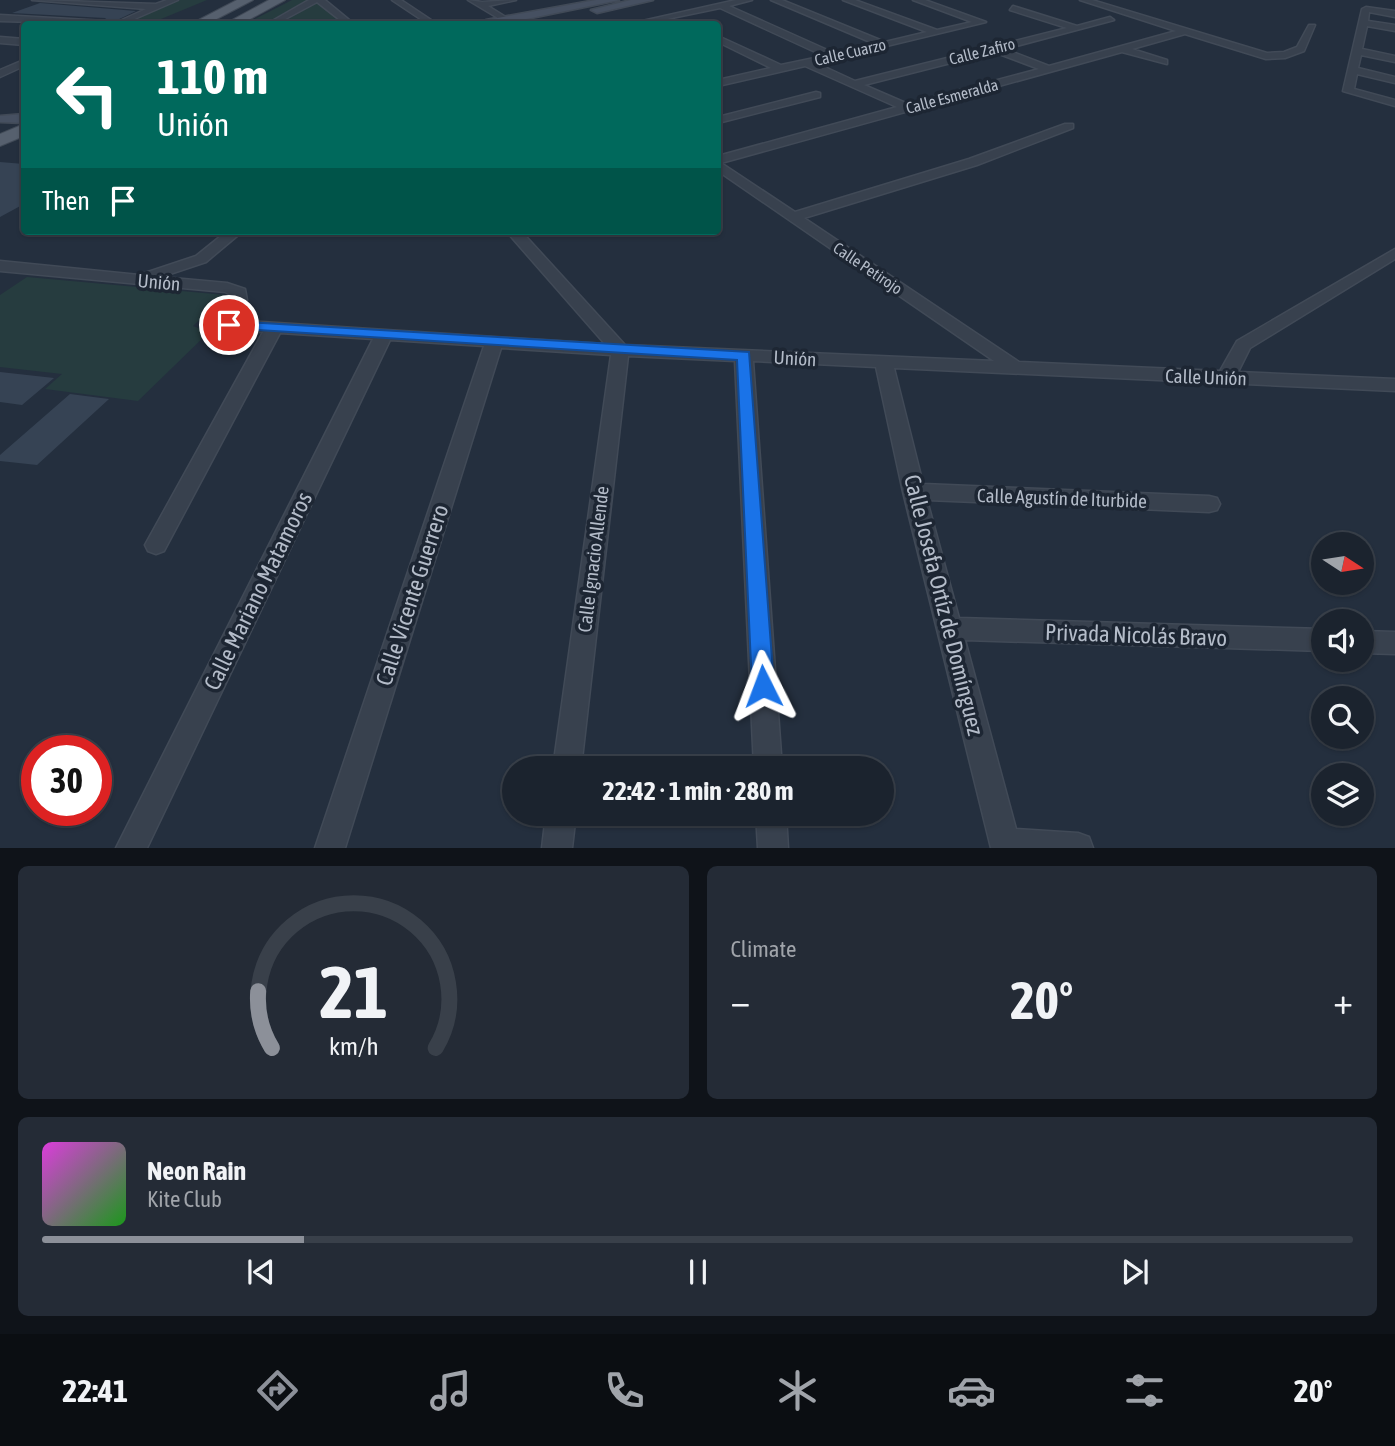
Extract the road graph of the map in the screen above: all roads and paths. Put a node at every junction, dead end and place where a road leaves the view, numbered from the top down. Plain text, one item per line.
1 (36, 0) edge
2 (102, 0) edge
3 (247, 0) edge
4 (279, 0) edge
5 (317, 0) edge
6 (396, 0) edge
7 (472, 0) edge
8 (512, 0) edge
9 (610, 0) edge
10 (648, 0) edge
11 (748, 0) edge
12 (775, 0) edge
13 (847, 0) edge
14 (917, 0) edge
15 (1084, 0) edge
16 (166, 3) edge
17 (481, 5) junction
18 (721, 5) junction
19 (1365, 5) edge
20 (1395, 5) edge
21 (1013, 8) dead end
22 (1395, 14) edge
23 (670, 16) junction
24 (0, 18) edge
25 (1110, 20) dead end
26 (52, 21) edge
27 (124, 21) edge
28 (204, 21) edge
29 (237, 21) edge
30 (277, 21) edge
31 (346, 21) edge
32 (428, 21) edge
33 (508, 21) edge
34 (515, 21) edge
35 (539, 21) edge
36 (647, 21) edge
37 (681, 21) edge
38 (1363, 23) junction
39 (1093, 24) junction
40 (1312, 27) dead end
41 (1077, 28) junction
42 (1395, 28) edge
43 (1115, 31) dead end
44 (1186, 31) junction
45 (936, 32) junction
46 (1126, 35) dead end
47 (1359, 39) junction
48 (0, 40) edge
49 (721, 40) edge
50 (1371, 41) dead end
51 (21, 42) edge
52 (1148, 42) junction
53 (883, 44) junction
54 (993, 48) junction
55 (1123, 49) junction
56 (1357, 51) junction
57 (832, 56) junction
58 (1395, 59) edge
59 (805, 62) junction
60 (1164, 62) dead end
61 (21, 65) edge
62 (0, 68) edge
63 (13, 68) junction
64 (779, 68) junction
65 (1049, 69) junction
66 (1353, 70) junction
67 (0, 74) edge
68 (1395, 80) edge
69 (721, 82) edge
70 (854, 84) junction
71 (816, 95) dead end
72 (1395, 103) edge
73 (907, 108) junction
74 (21, 110) edge
75 (21, 119) edge
76 (721, 119) edge
77 (2, 120) edge
78 (1069, 126) dead end
79 (21, 130) edge
80 (0, 141) edge
81 (721, 159) edge
82 (721, 168) edge
83 (793, 217) junction
84 (231, 235) edge
85 (517, 235) edge
86 (1395, 253) edge
87 (0, 266) edge
88 (136, 281) junction
89 (274, 328) junction
90 (384, 335) junction
91 (494, 342) junction
92 (620, 349) junction
93 (744, 356) junction
94 (884, 363) junction
95 (1018, 370) junction
96 (1226, 378) junction
97 (1395, 386) edge
98 (914, 492) junction
99 (1209, 504) dead end
100 (156, 545) dead end
101 (949, 629) junction
102 (1311, 640) edge
103 (1374, 642) edge
104 (1395, 643) edge
105 (569, 756) edge
106 (767, 756) edge
107 (560, 826) edge
108 (772, 826) edge
109 (1006, 846) edge
110 (131, 848) edge
111 (330, 848) edge
112 (557, 848) edge
113 (773, 848) edge
114 (1078, 848) edge

1 - 16 street
2 - 16 street
3 - 28 main road
4 - 29 main road
5 - 30 street
5 - 31 street
6 - 32 street
7 - 17 street
8 - 17 street
9 - 34 street
10 - 35 street
11 - 18 street
12 - 53 street
13 - 45 street
14 - 45 street, Calle Cuarzo
15 - 44 street
16 - 27 street
17 - 33 street
18 - 23 street
18 - 57 street
19 - 20 street
19 - 22 street
19 - 38 street
21 - 41 street
23 - 36 street
23 - 37 street
24 - 26 street
25 - 39 street, Calle Zafiro
38 - 42 street
38 - 47 street
39 - 41 street, Calle Zafiro
39 - 43 street
40 - 44 street
41 - 54 street, Calle Zafiro
44 - 52 street, Calle Esmeralda
45 - 53 street, Calle Cuarzo
46 - 52 street
47 - 50 street
47 - 56 street
48 - 51 street
49 - 64 street
52 - 55 street, Calle Esmeralda
53 - 57 street, Calle Cuarzo
54 - 65 street
54 - 70 street, Calle Zafiro
55 - 60 street
55 - 65 street, Calle Esmeralda
56 - 58 street
56 - 66 street
57 - 59 street, Calle Cuarzo
59 - 64 street, Calle Cuarzo
59 - 70 street
61 - 63 street
62 - 63 street
63 - 67 street
64 - 69 street, Calle Cuarzo
65 - 73 street, Calle Esmeralda
66 - 68 street
66 - 72 street
70 - 73 street
71 - 76 street
73 - 81 street, Calle Esmeralda
74 - 77 main road
75 - 77 street
78 - 83 street
79 - 80 main road
82 - 83 street, Calle Petirojo
83 - 95 street, Calle Petirojo
84 - 88 street
85 - 92 street
86 - 96 street
87 - 88 street, Unión
88 - 89 street, Unión
89 - 90 street, Unión
89 - 100 street
90 - 91 street, Unión
90 - 110 street, Calle Mariano Matamoros
91 - 92 street, Unión
91 - 111 street, Calle Vicente Guerrero
92 - 93 street, Unión
92 - 105 street, Calle Ignacio Allende
93 - 94 street, Unión
93 - 106 street
94 - 95 street, Unión
94 - 98 street, Calle Josefa Ortíz de Domínguez
95 - 96 street, Calle Unión
96 - 97 street, Calle Unión
98 - 99 street, Calle Agustín de Iturbide
98 - 101 street, Calle Josefa Ortíz de Domínguez
101 - 102 street, Privada Nicolás Bravo
101 - 109 street, Calle Josefa Ortíz de Domínguez
103 - 104 street
107 - 112 street
108 - 113 street
109 - 114 street

